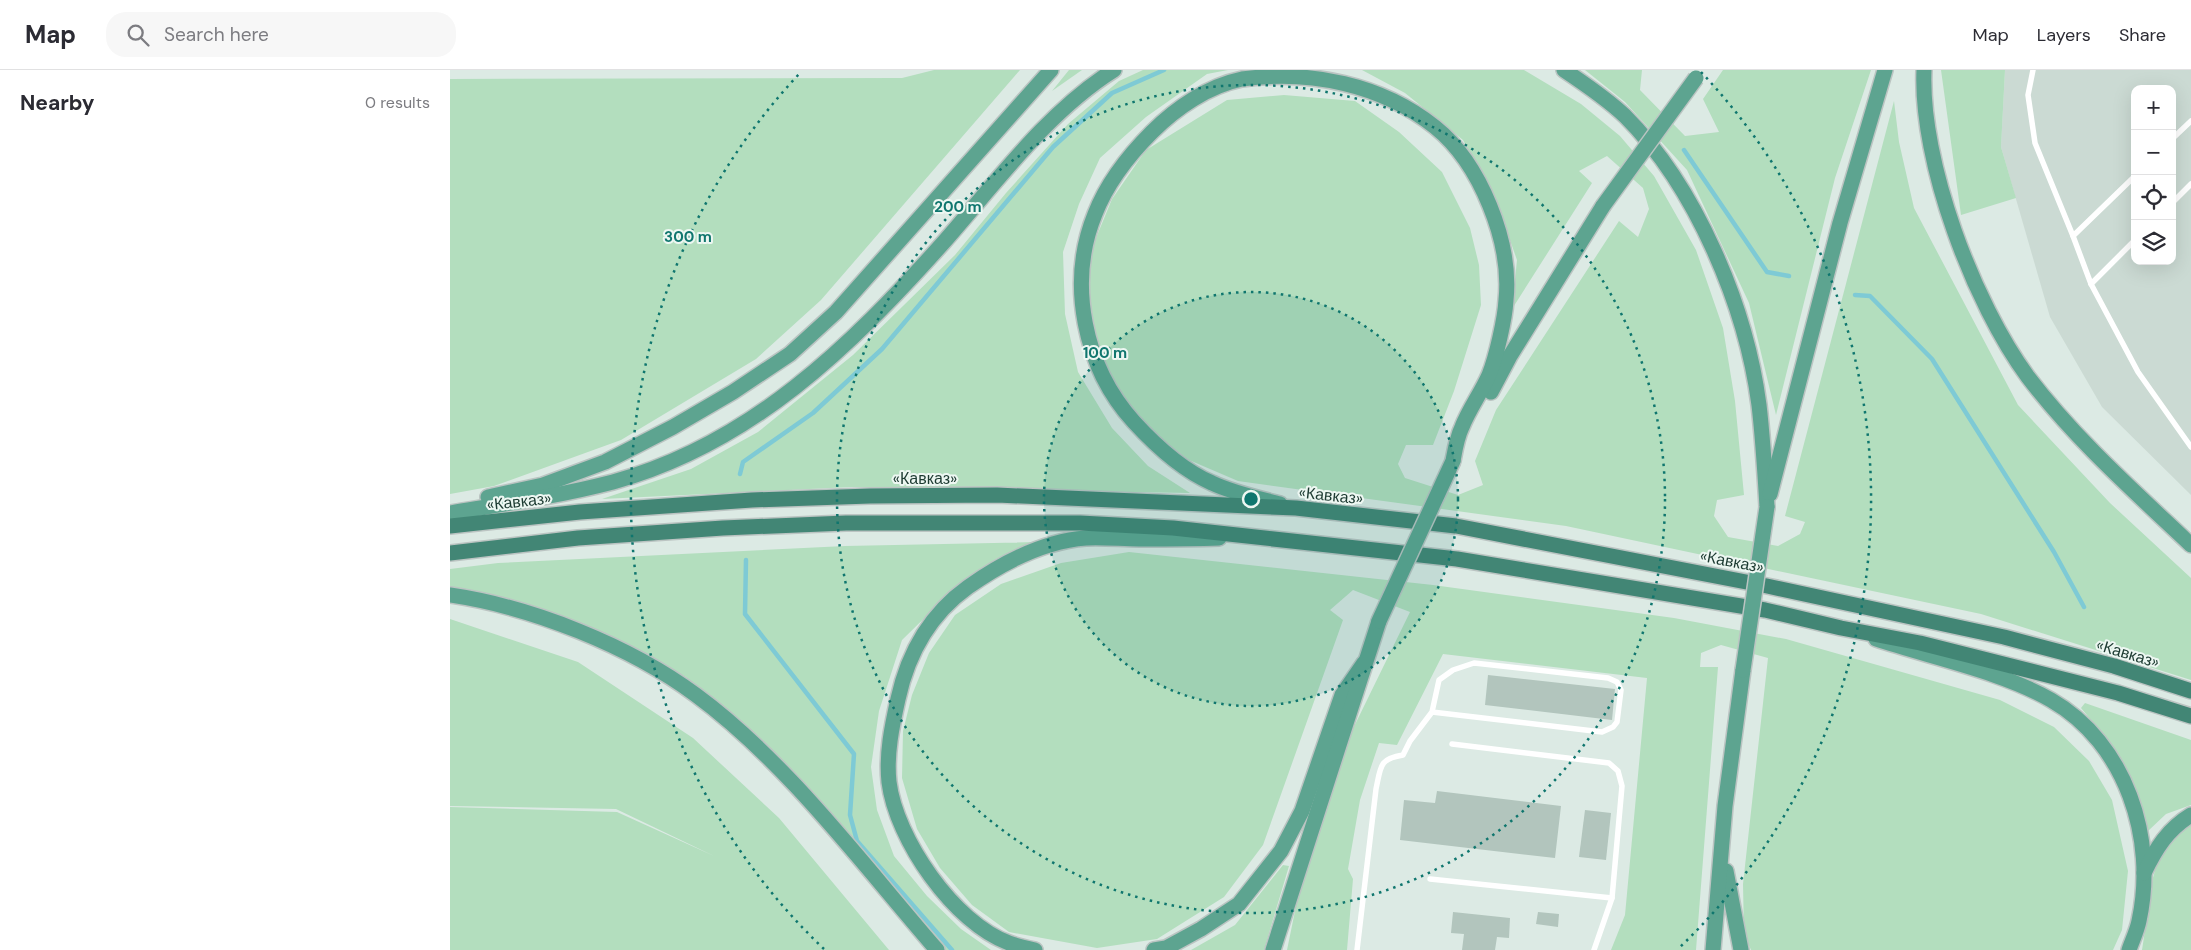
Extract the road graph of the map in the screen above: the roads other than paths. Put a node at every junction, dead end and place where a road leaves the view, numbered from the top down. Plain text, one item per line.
1 (1051, 70) edge
2 (1114, 70) edge
3 (1564, 70) edge
4 (1885, 70) edge
5 (1924, 70) edge
6 (2032, 70) edge
7 (1698, 74) edge
8 (2191, 121) edge
9 (2176, 135) edge
10 (2131, 180) edge
11 (2191, 184) edge
12 (2176, 198) edge
13 (2073, 236) junction
14 (2131, 244) edge
15 (2091, 284) junction
16 (2191, 447) edge
17 (1453, 461) junction
18 (450, 506) edge
19 (1767, 507) junction
20 (1296, 508) junction
21 (450, 513) edge
22 (450, 526) edge
23 (1239, 537) junction
24 (2191, 545) edge
25 (450, 554) edge
26 (450, 596) edge
27 (1841, 628) junction
28 (1364, 663) junction
29 (2191, 691) edge
30 (1432, 712) junction
31 (2191, 716) edge
32 (1452, 744) dead end
33 (2191, 815) edge
34 (1722, 847) junction
35 (2144, 873) junction
36 (1430, 879) dead end
37 (1612, 898) junction
38 (937, 950) edge
39 (1035, 950) edge
40 (1154, 950) edge
41 (1273, 950) edge
42 (1357, 950) edge
43 (1594, 950) edge
44 (1712, 950) edge
45 (1741, 950) edge
46 (2129, 950) edge

1 - 18 main road
2 - 21 main road
3 - 19 main road
4 - 19 main road
5 - 24 main road
6 - 13 lane
7 - 17 main road, bridge
8 - 9 lane
10 - 13 lane
11 - 12 lane
13 - 15 lane
14 - 15 lane
15 - 16 lane
17 - 20 main road
17 - 28 main road, bridge
19 - 34 main road, bridge
20 - 22 highway, «Кавказ»
20 - 29 highway, «Кавказ»
23 - 25 highway
23 - 27 highway
23 - 39 main road
26 - 38 main road
27 - 31 highway
27 - 35 main road
28 - 40 main road
28 - 41 main road
30 - 30 lane
30 - 42 lane
32 - 37 lane
33 - 35 main road
34 - 44 main road
34 - 45 main road
35 - 46 main road
36 - 37 lane
37 - 43 lane

